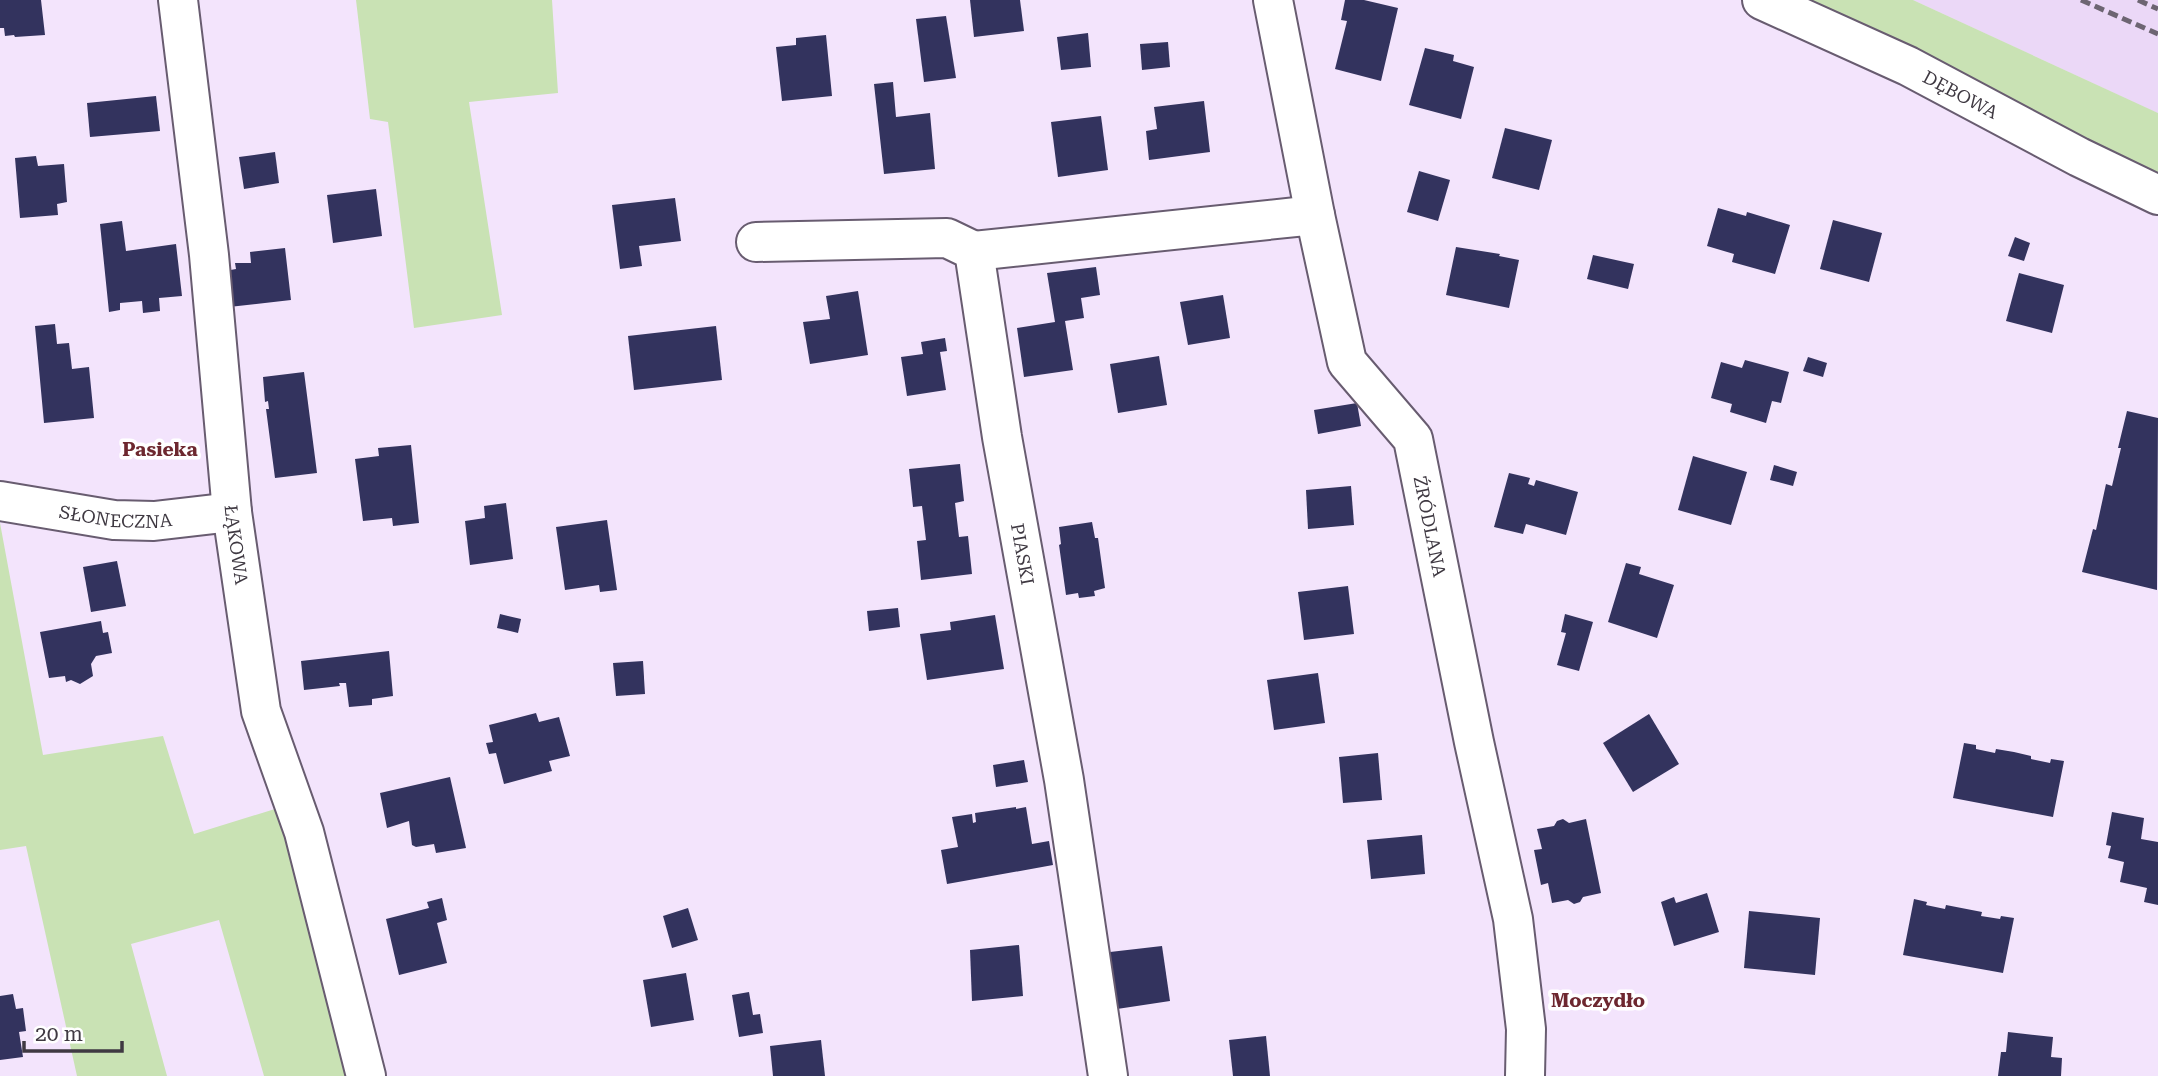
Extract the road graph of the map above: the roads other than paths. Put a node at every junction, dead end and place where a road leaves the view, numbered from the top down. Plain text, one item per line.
1 (178, 0) edge
2 (1273, 0) edge
3 (1762, 0) edge
4 (2158, 195) edge
5 (1315, 215) junction
6 (756, 242) dead end
7 (974, 251) junction
8 (0, 501) edge
9 (232, 512) junction
10 (366, 1076) edge
11 (1108, 1076) edge
12 (1525, 1076) edge

1 - 9 street, ŁĄKOWA
2 - 5 street, ŹRÓDLANA
3 - 4 street, DĘBOWA
5 - 7 street
5 - 12 street, ŹRÓDLANA
6 - 7 street
7 - 11 street, PIASKI
8 - 9 street, SŁONECZNA
9 - 10 street, ŁĄKOWA

